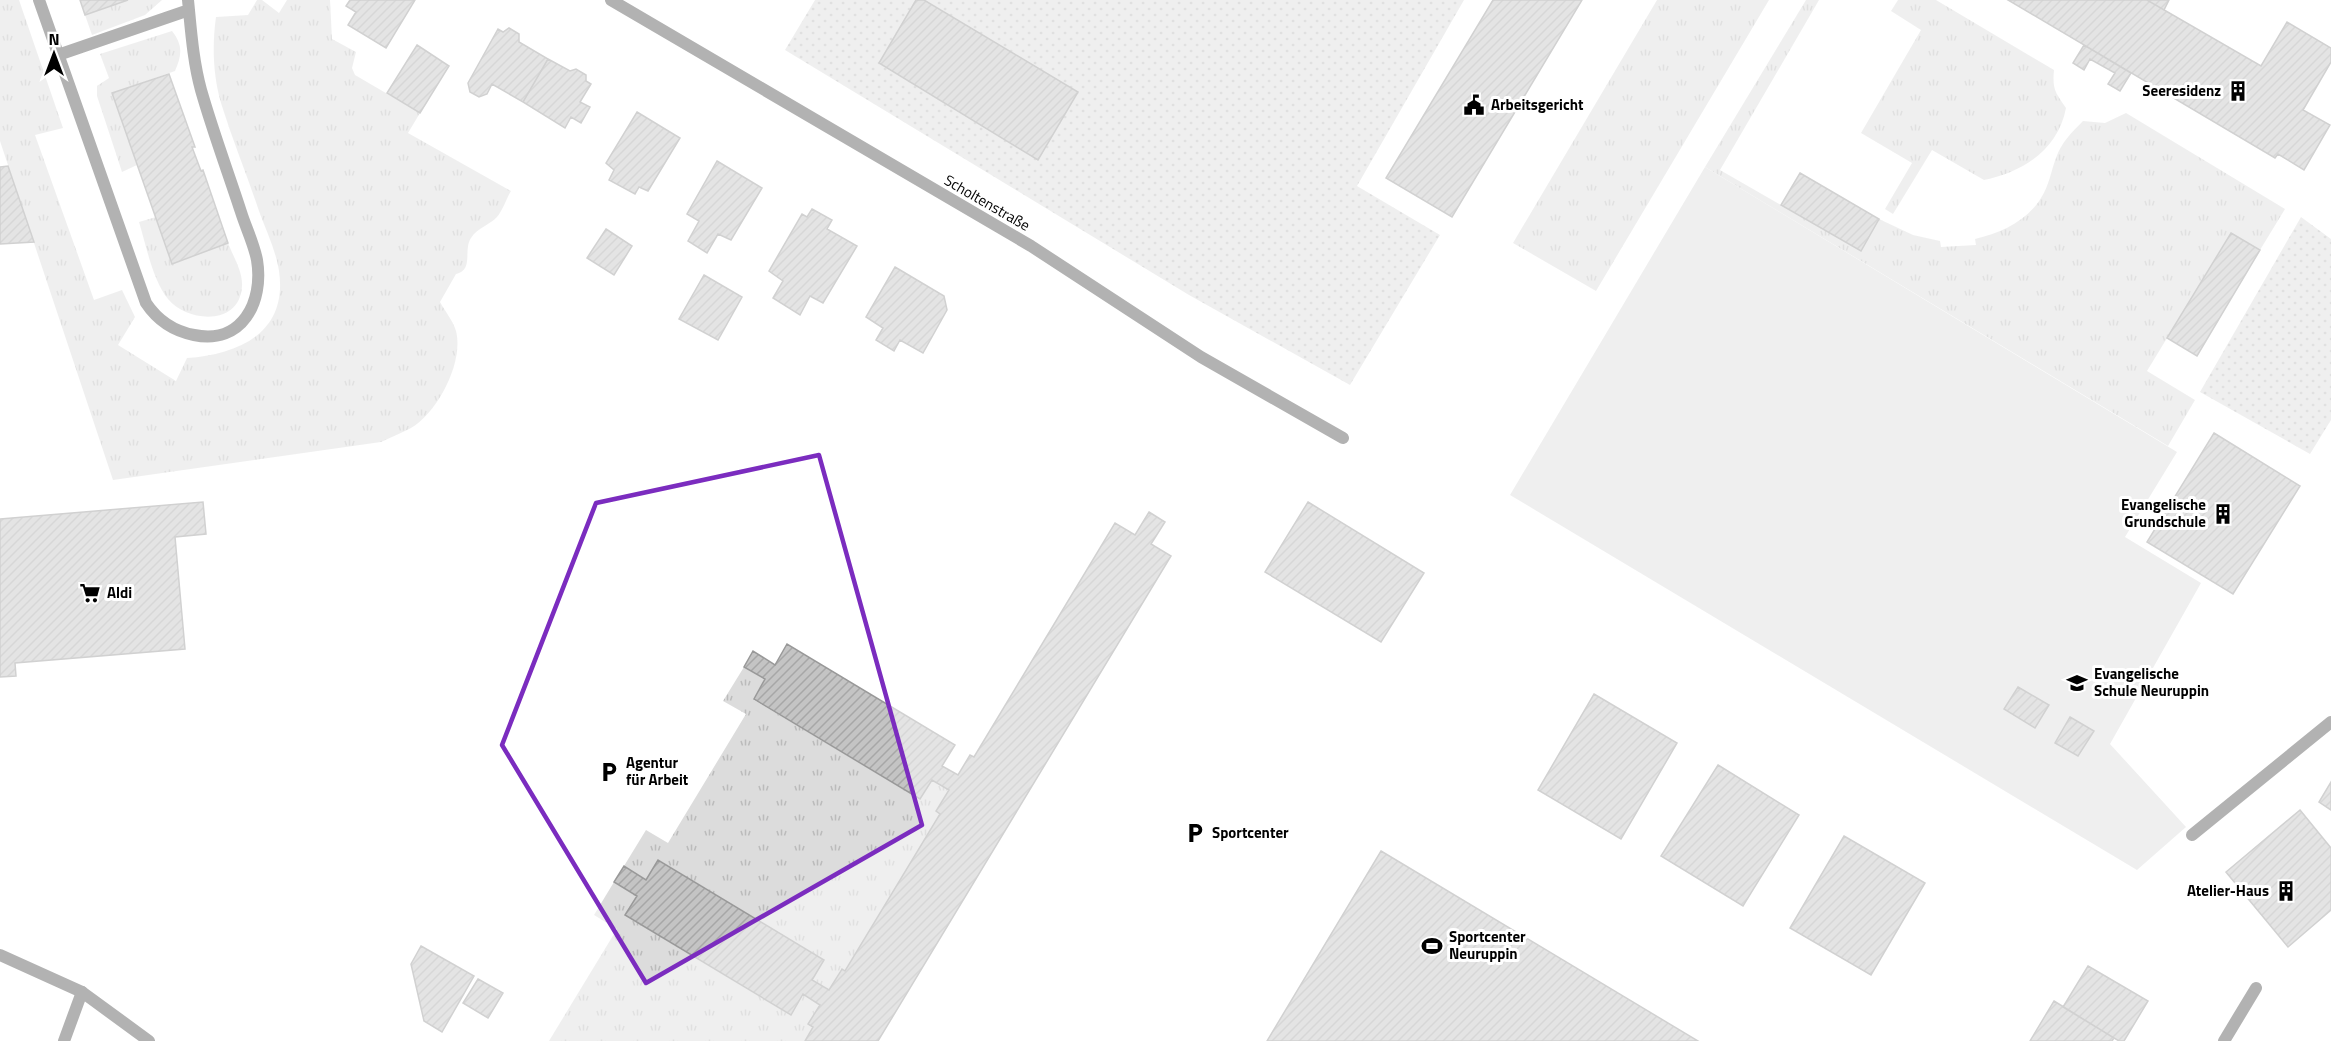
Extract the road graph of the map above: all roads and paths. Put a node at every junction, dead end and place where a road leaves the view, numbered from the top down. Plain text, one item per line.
1 (39, 0) edge
2 (611, 0) edge
3 (188, 5) edge
4 (58, 55) junction
5 (1343, 438) dead end
6 (2331, 722) edge
7 (2192, 835) dead end
8 (0, 955) edge
9 (2256, 988) dead end
10 (82, 992) junction
11 (64, 1041) edge
12 (149, 1041) edge
13 (2224, 1041) edge

1 - 4 street
2 - 5 street, Scholtenstraße
3 - 4 street
3 - 4 street
6 - 7 street
8 - 10 street
9 - 13 street
10 - 11 street
10 - 12 street

